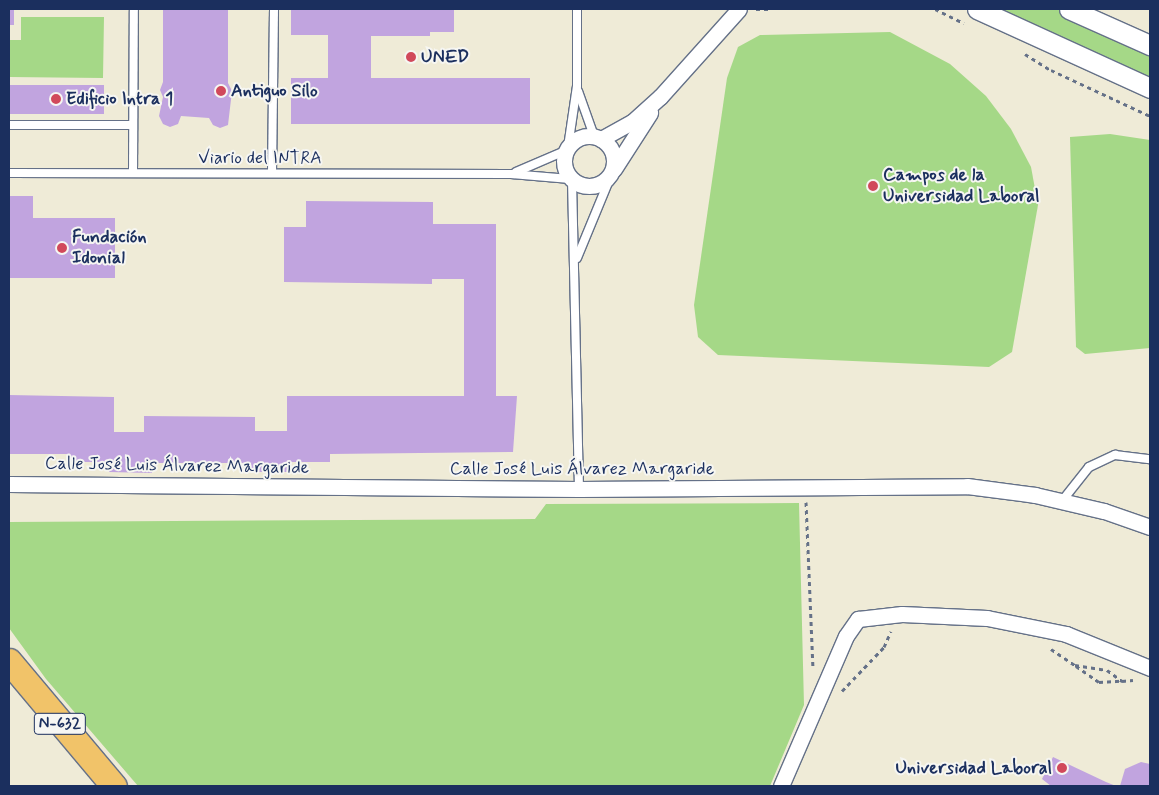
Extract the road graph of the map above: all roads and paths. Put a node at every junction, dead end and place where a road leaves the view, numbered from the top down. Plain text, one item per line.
1 (134, 9) edge
2 (274, 9) edge
3 (577, 9) edge
4 (739, 9) edge
5 (756, 9) edge
6 (771, 9) edge
7 (936, 9) edge
8 (1069, 9) edge
9 (972, 16) edge
10 (1150, 45) edge
11 (1023, 52) dead end
12 (577, 86) junction
13 (1150, 88) edge
14 (660, 97) junction
15 (1150, 116) edge
16 (9, 125) edge
17 (133, 125) junction
18 (598, 138) junction
19 (567, 149) junction
20 (613, 172) junction
21 (133, 173) junction
22 (272, 173) junction
23 (9, 174) edge
24 (511, 174) junction
25 (571, 179) junction
26 (576, 262) junction
27 (1150, 459) edge
28 (9, 484) edge
29 (805, 487) junction
30 (579, 489) junction
31 (1062, 501) junction
32 (1150, 527) edge
33 (890, 615) junction
34 (9, 661) edge
35 (1075, 665) dead end
36 (1150, 668) edge
37 (1122, 681) dead end
38 (836, 697) dead end
39 (818, 699) junction
40 (114, 786) edge
41 (781, 786) edge

1 - 17 lane
2 - 22 lane
3 - 12 lane
4 - 14 street
5 - 6 path
7 - 9 path
8 - 10 street
9 - 13 street
11 - 15 path
12 - 18 lane
12 - 19 lane
14 - 18 street
14 - 20 street
16 - 17 lane
17 - 21 lane
18 - 19 street
18 - 20 street
19 - 24 lane
19 - 25 street
20 - 25 street
20 - 26 lane
21 - 22 lane, Viario del INTRA
21 - 23 lane, Viario del INTRA
22 - 24 lane, Viario del INTRA
24 - 25 lane, Viario del INTRA
25 - 26 lane
26 - 30 lane
27 - 31 lane
28 - 30 street, Calle José Luis Álvarez Margaride
29 - 30 street, Calle José Luis Álvarez Margaride
29 - 31 street, Calle José Luis Álvarez Margaride
29 - 39 path
31 - 32 street, Calle José Luis Álvarez Margaride
33 - 36 street
33 - 38 path
33 - 39 street
34 - 40 highway, N-632
35 - 37 path
39 - 41 street

